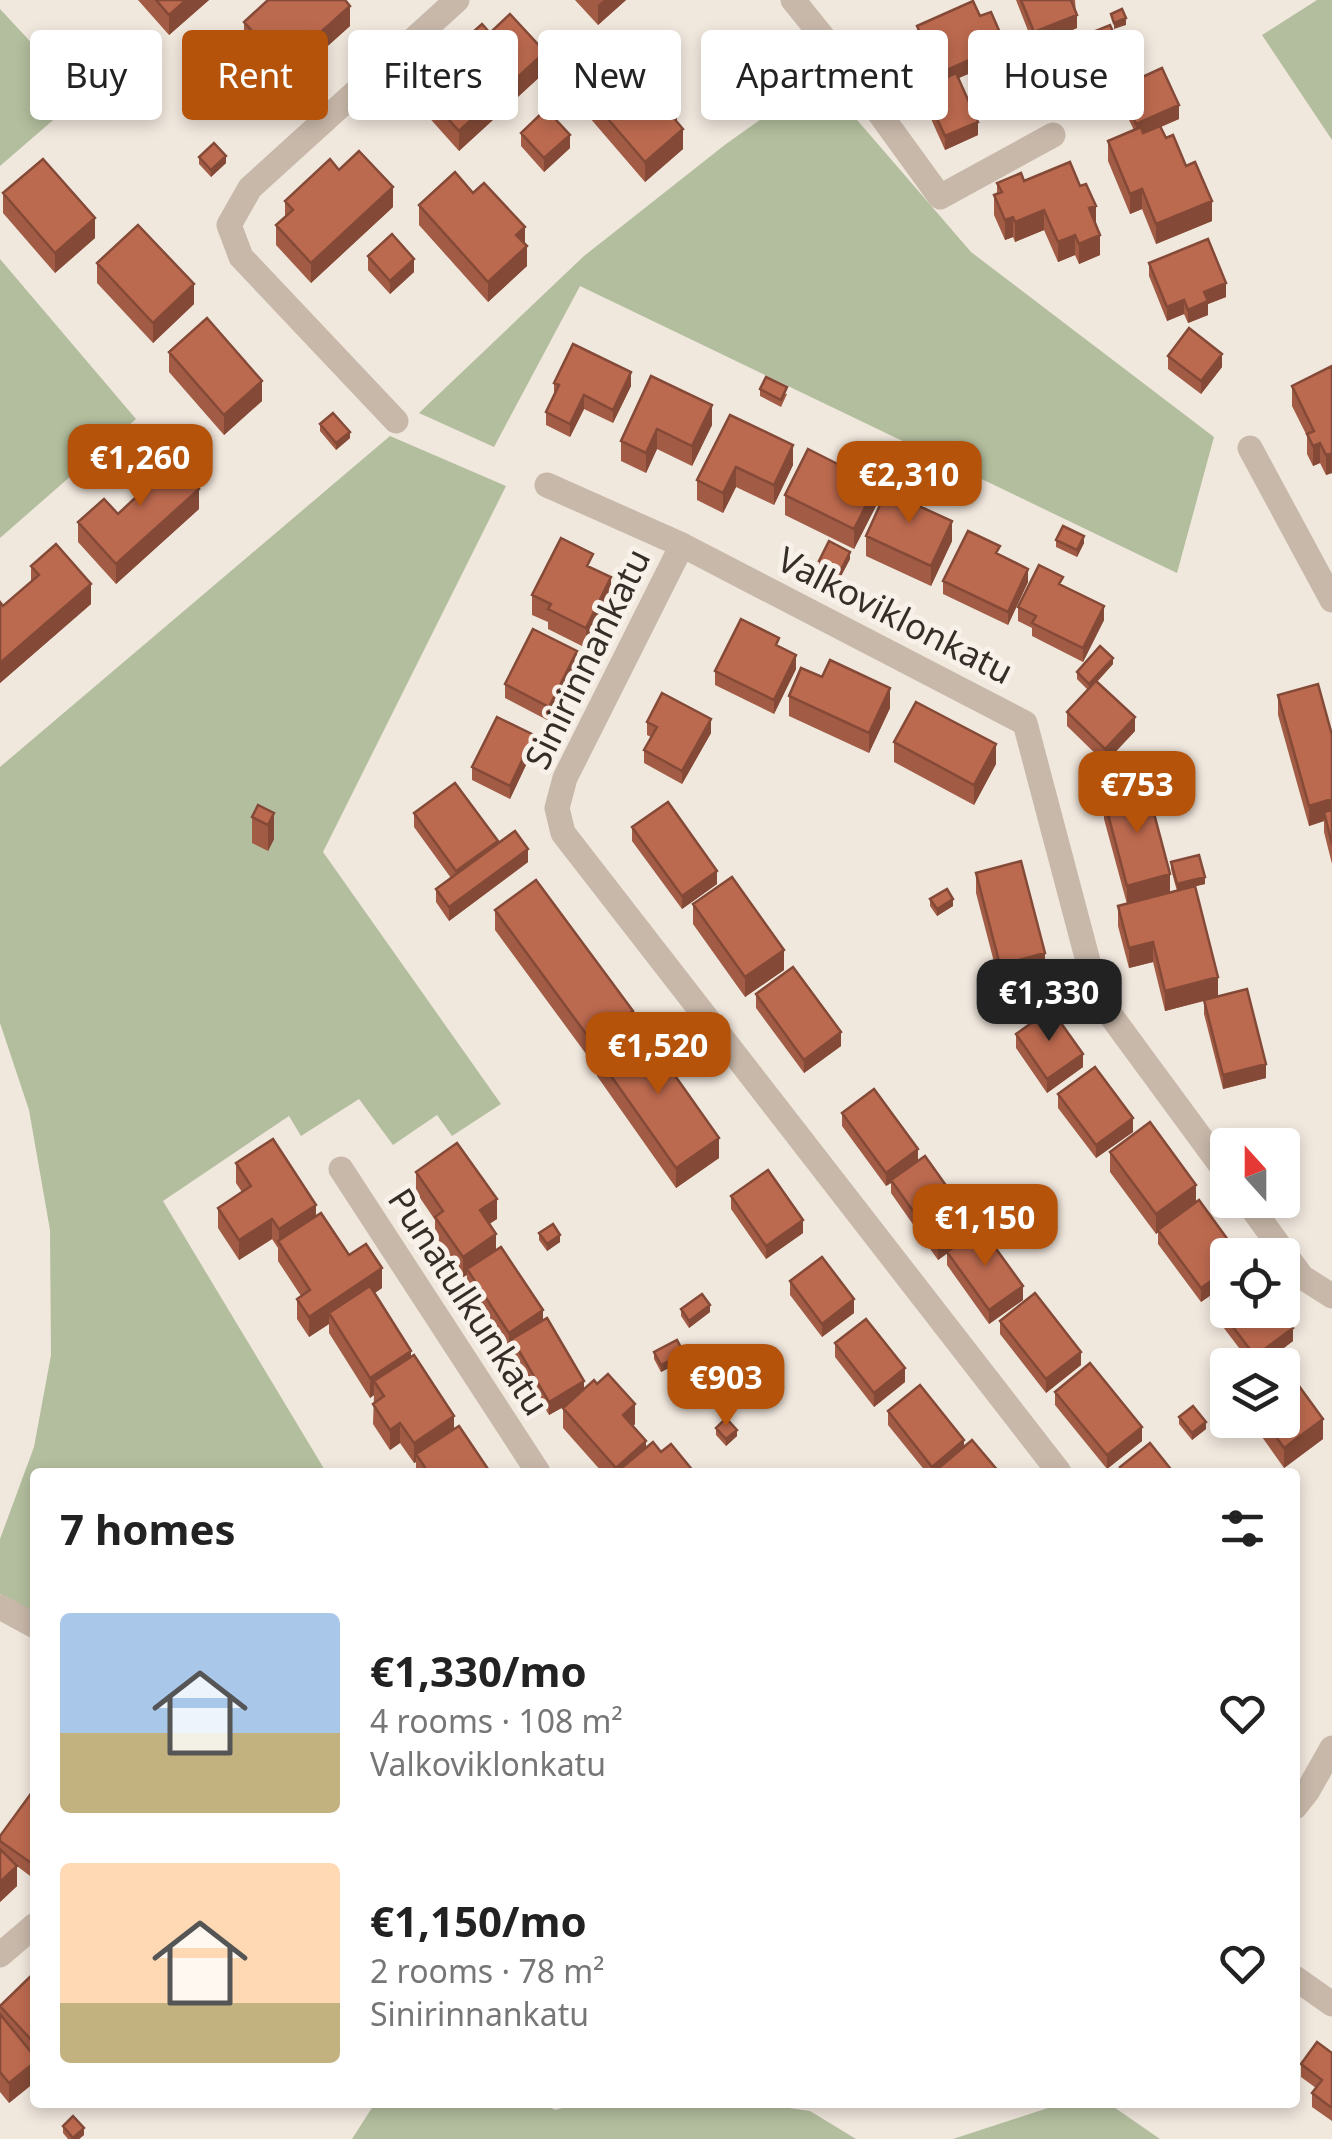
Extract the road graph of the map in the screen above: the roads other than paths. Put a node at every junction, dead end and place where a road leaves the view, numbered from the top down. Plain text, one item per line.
1 (457, 0) edge
2 (793, 0) edge
3 (1053, 136) dead end
4 (396, 421) dead end
5 (1250, 448) dead end
6 (547, 485) dead end
7 (682, 545) junction
8 (1332, 600) edge
9 (1210, 1151) edge
10 (340, 1169) dead end
11 (1259, 1218) edge
12 (1332, 1296) edge
13 (535, 1468) edge
14 (1056, 1468) edge
15 (0, 1607) edge
16 (30, 1623) edge
17 (1332, 1748) edge
18 (1300, 1791) edge
19 (30, 1929) edge
20 (0, 1956) edge
21 (1300, 1982) edge
22 (1332, 2004) edge

1 - 4 street
2 - 3 street
5 - 8 street
6 - 7 street, Valkoviklonkatu
7 - 9 street, Valkoviklonkatu
7 - 14 street, Sinirinnankatu
10 - 13 street, Punatulkunkatu
11 - 12 street
15 - 16 street
17 - 18 street
19 - 20 street
21 - 22 street

